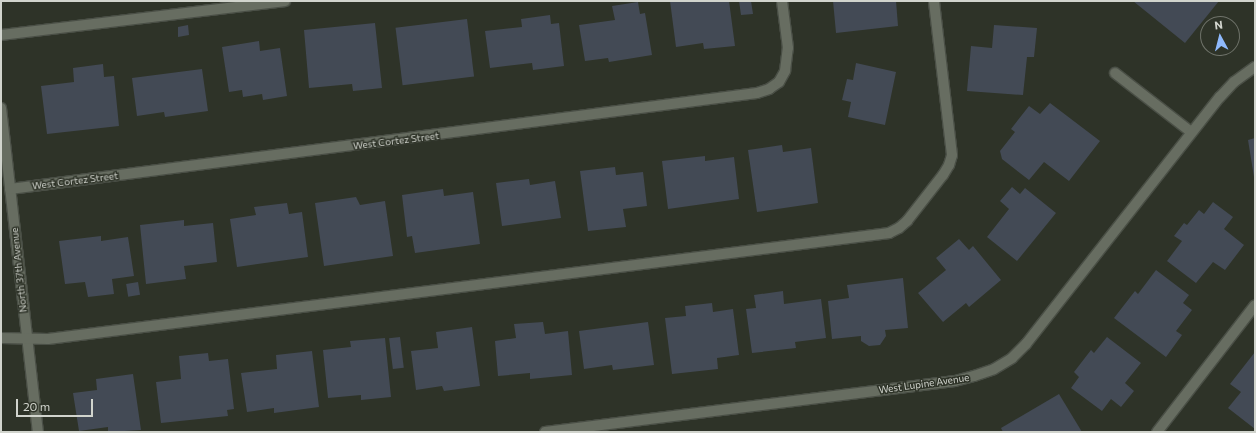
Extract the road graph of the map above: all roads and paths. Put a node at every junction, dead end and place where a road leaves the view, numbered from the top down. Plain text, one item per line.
1 (285, 1) edge
2 (782, 1) edge
3 (934, 1) edge
4 (1, 35) edge
5 (1255, 67) edge
6 (1115, 73) dead end
7 (1, 108) edge
8 (1191, 132) junction
9 (10, 190) junction
10 (1255, 305) edge
11 (1, 338) edge
12 (26, 338) junction
13 (38, 432) edge
14 (545, 432) edge
15 (1157, 432) edge

1 - 4 street
2 - 9 street, West Cortez Street
3 - 12 street
5 - 8 street, West Lupine Avenue
6 - 8 street
7 - 9 street, North 37th Avenue
8 - 14 street, West Lupine Avenue
9 - 12 street, North 37th Avenue
10 - 15 street
11 - 12 street
12 - 13 street, North 37th Avenue

